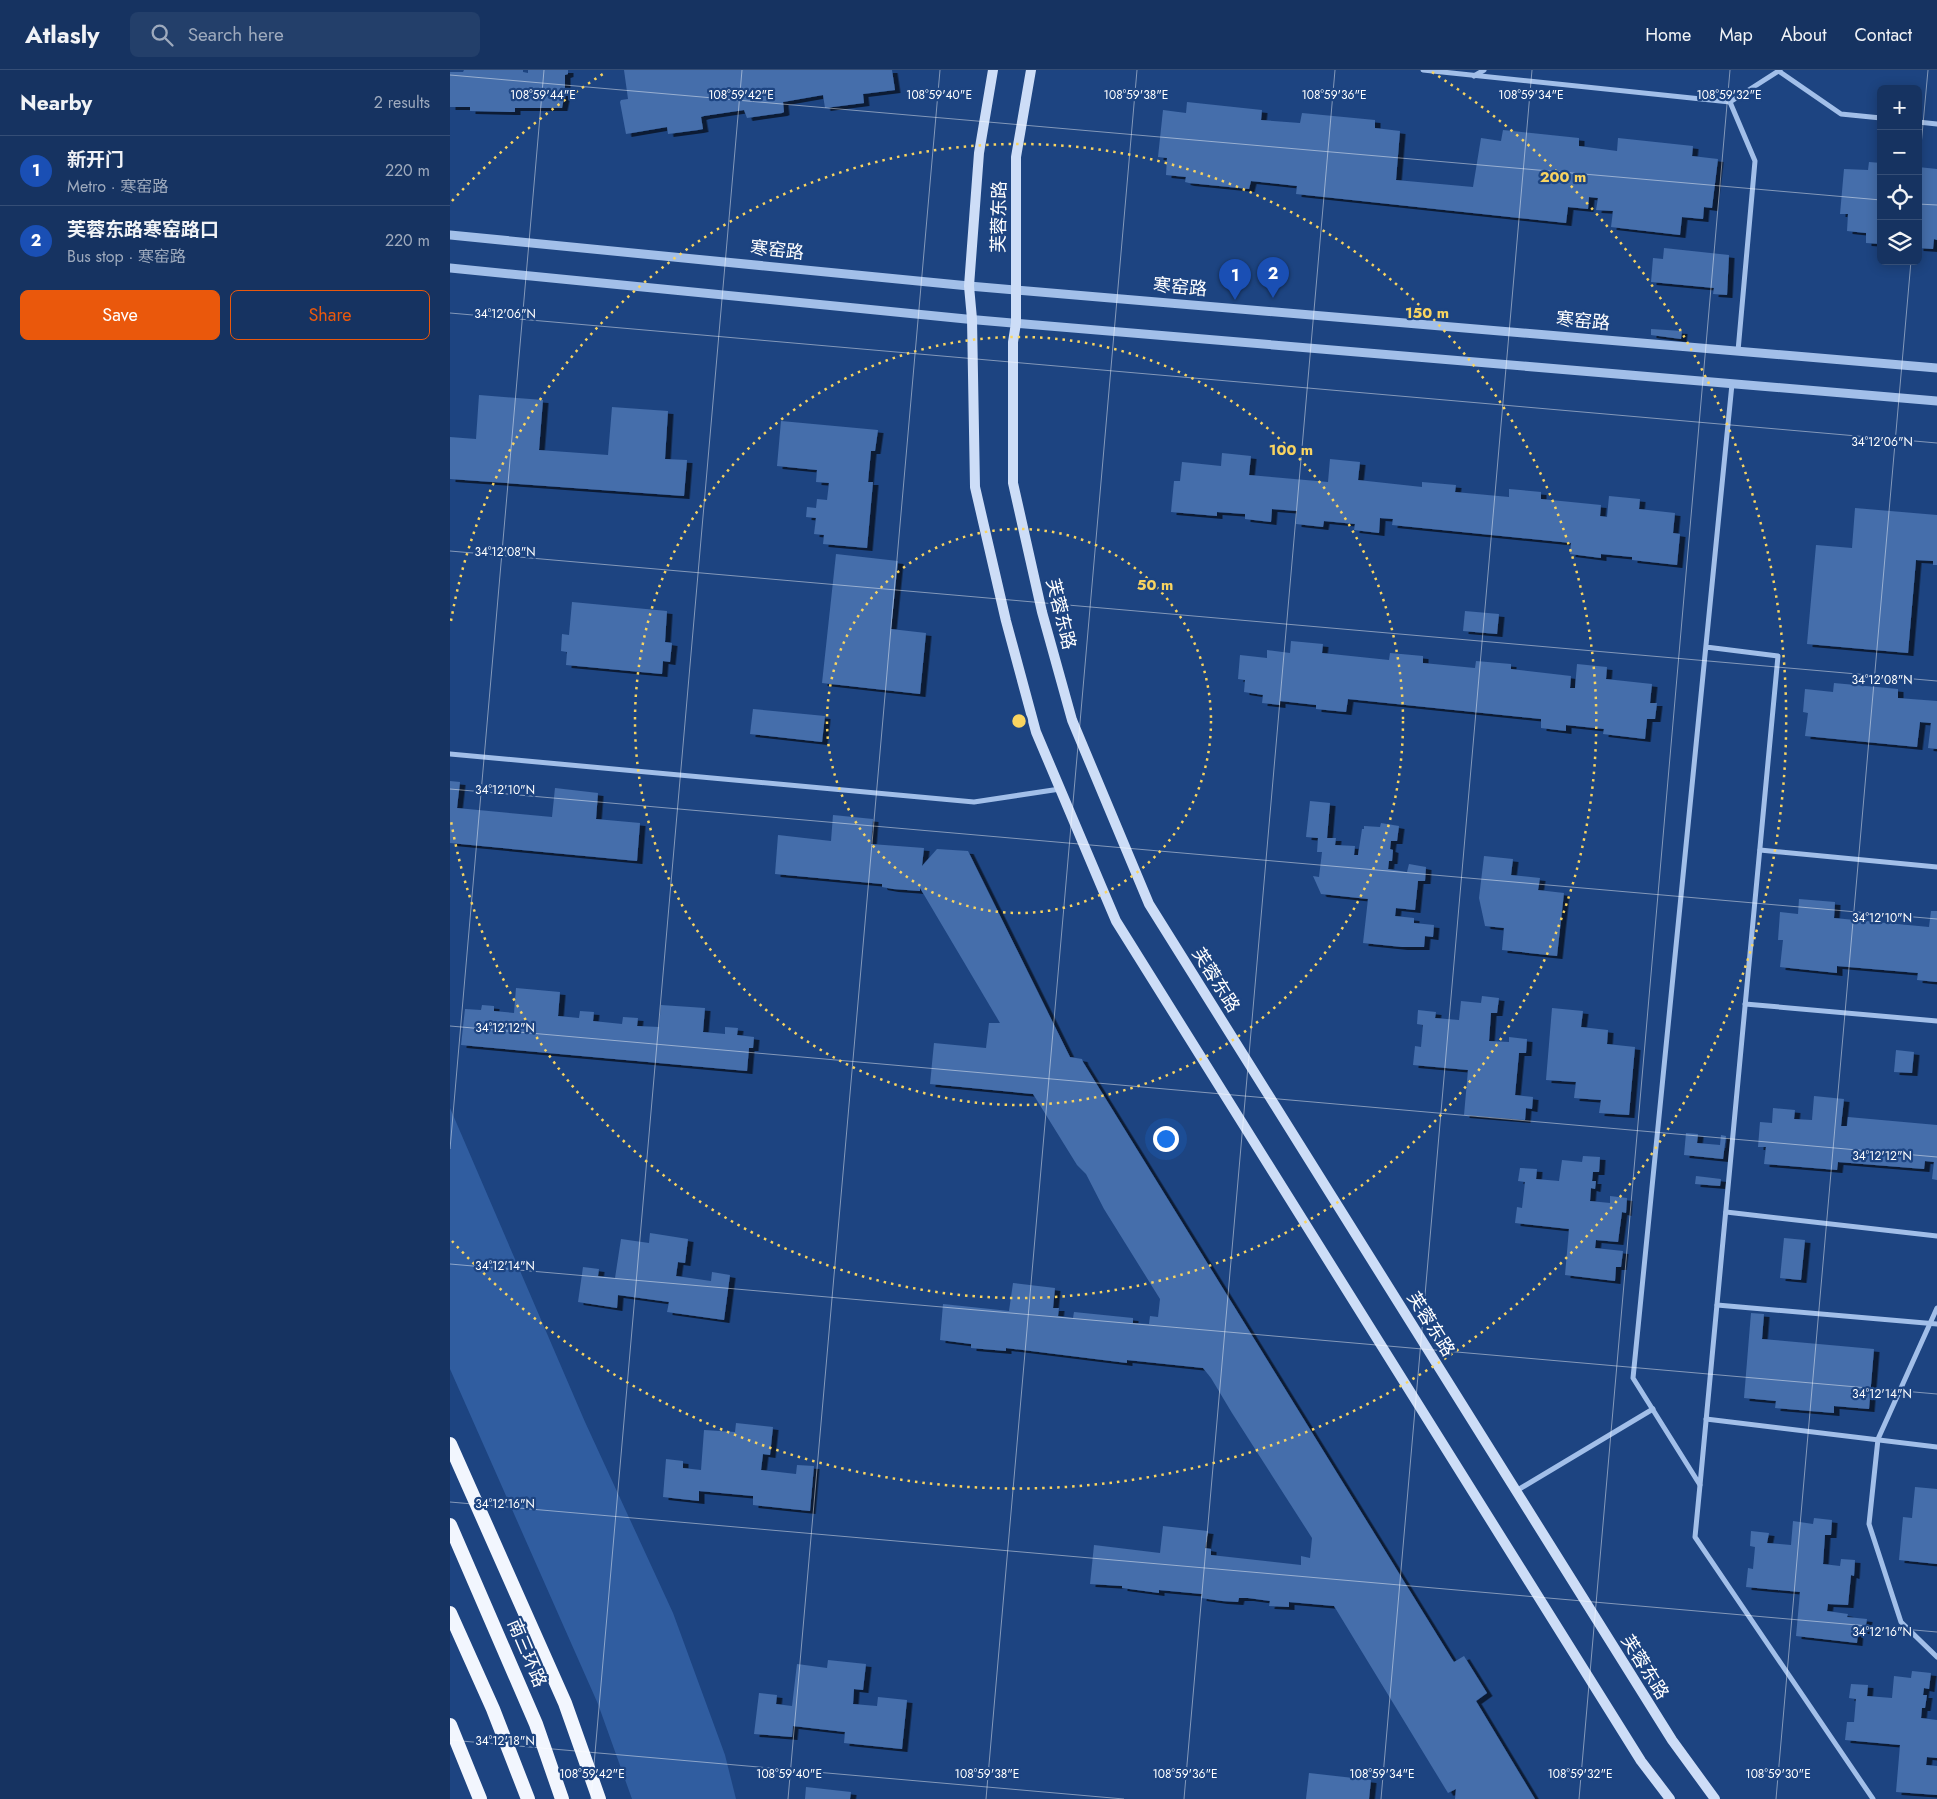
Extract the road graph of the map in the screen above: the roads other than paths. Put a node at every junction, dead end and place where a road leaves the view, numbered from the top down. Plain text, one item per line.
1 (992, 70) edge
2 (1031, 70) edge
3 (1423, 70) edge
4 (1484, 70) edge
5 (1780, 71) edge
6 (1474, 76) junction
7 (1730, 102) junction
8 (1877, 118) edge
9 (1922, 122) edge
10 (1937, 124) edge
11 (450, 234) edge
12 (450, 268) edge
13 (969, 286) junction
14 (1015, 289) junction
15 (972, 319) junction
16 (1016, 323) junction
17 (1738, 351) junction
18 (1937, 368) edge
19 (1732, 384) junction
20 (1937, 401) edge
21 (1706, 647) junction
22 (450, 754) edge
23 (1060, 789) junction
24 (1760, 850) junction
25 (1937, 867) edge
26 (1745, 1004) junction
27 (1937, 1021) edge
28 (1726, 1212) junction
29 (1937, 1236) edge
30 (1717, 1305) junction
31 (1937, 1308) edge
32 (1930, 1324) junction
33 (1937, 1324) edge
34 (1652, 1409) junction
35 (1706, 1419) junction
36 (1878, 1439) junction
37 (450, 1444) edge
38 (1937, 1447) edge
39 (1700, 1485) junction
40 (1516, 1491) junction
41 (450, 1525) edge
42 (450, 1613) edge
43 (1937, 1657) edge
44 (450, 1725) edge
45 (480, 1799) edge
46 (528, 1799) edge
47 (562, 1799) edge
48 (599, 1799) edge
49 (1670, 1799) edge
50 (1715, 1799) edge
51 (1874, 1799) edge

1 - 13 main road, 芙蓉东路
2 - 14 main road, 芙蓉东路
3 - 6 street
4 - 6 street
5 - 7 street
5 - 8 street
6 - 7 street
7 - 17 street
9 - 10 street
11 - 13 street, 寒窑路
12 - 15 street
13 - 14 street, 寒窑路
13 - 15 main road, 芙蓉东路
14 - 16 main road, 芙蓉东路
14 - 17 street, 寒窑路
15 - 16 street
15 - 23 main road, 芙蓉东路
16 - 19 street
16 - 40 main road, 芙蓉东路
17 - 18 street, 寒窑路
19 - 20 street
19 - 21 street
21 - 24 street
21 - 34 street
22 - 23 street
23 - 49 main road, 芙蓉东路
24 - 25 street
24 - 26 street
26 - 27 street
26 - 28 street
28 - 29 street
28 - 30 street
30 - 32 street
30 - 35 street
31 - 32 street
32 - 33 street
32 - 36 street
34 - 39 street
34 - 40 street
35 - 36 street
35 - 39 street
36 - 38 street
36 - 43 street
37 - 48 highway
39 - 51 street
40 - 50 main road, 芙蓉东路
41 - 47 highway, 南三环路
42 - 46 highway
44 - 45 highway

